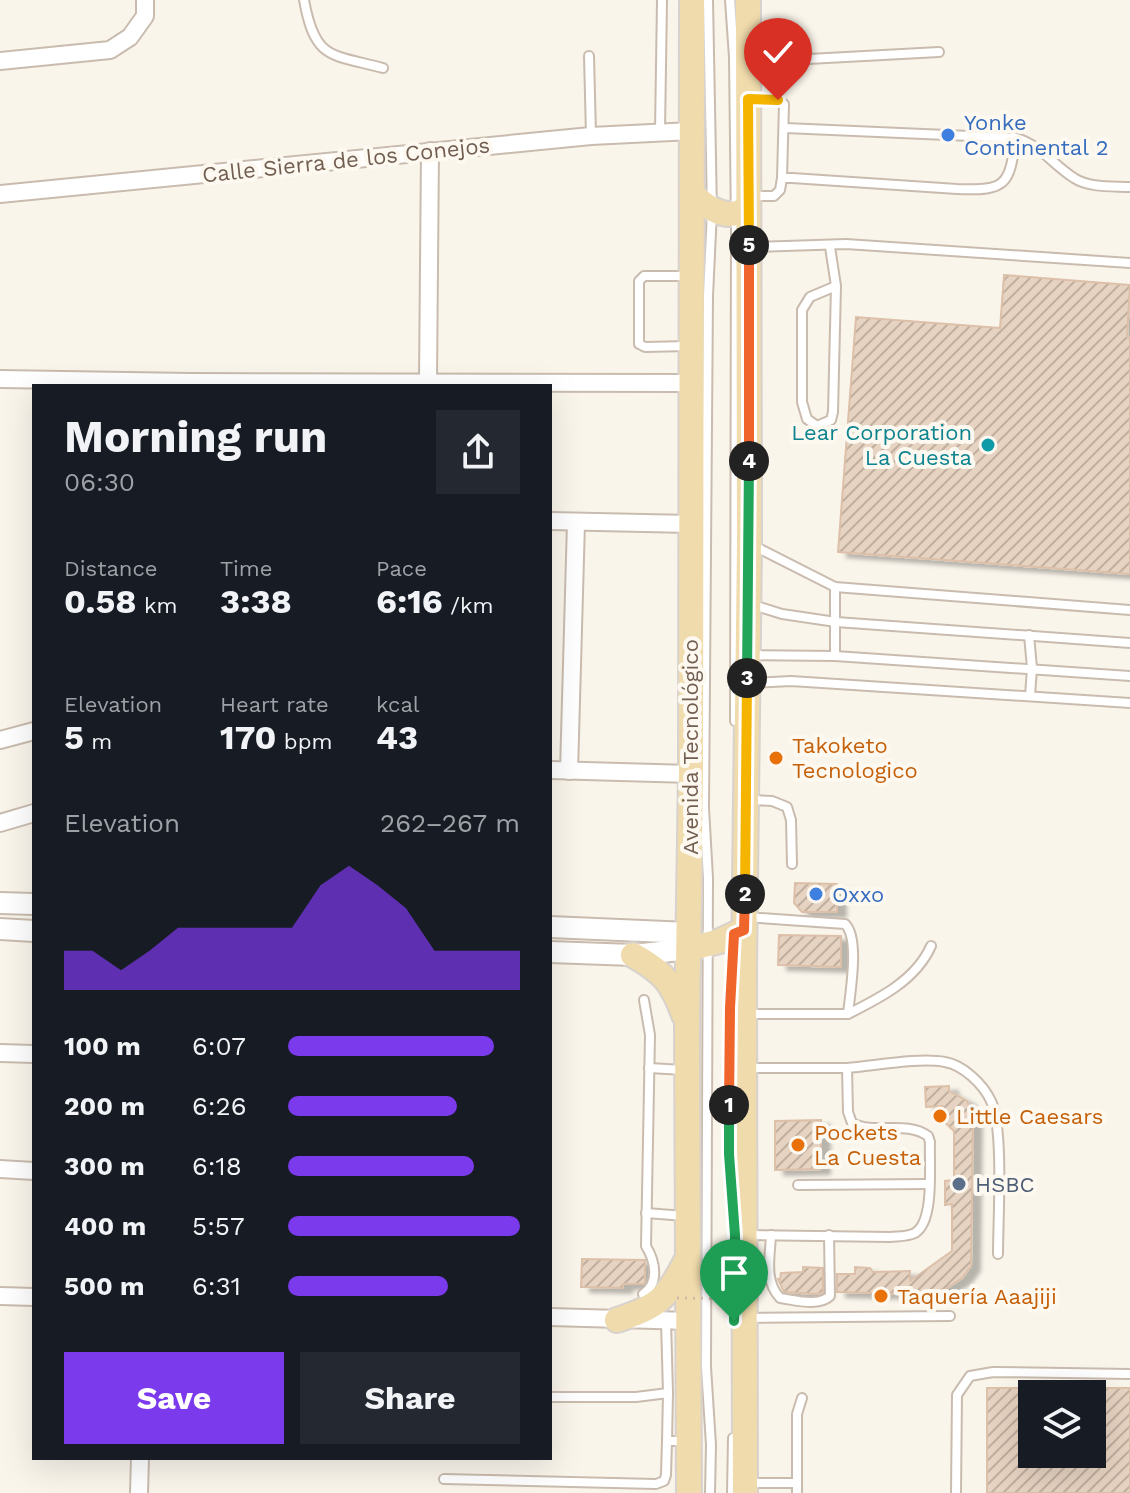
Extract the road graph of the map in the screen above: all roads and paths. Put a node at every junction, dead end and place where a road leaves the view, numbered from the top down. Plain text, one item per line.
1 (145, 0) edge
2 (304, 0) edge
3 (662, 0) edge
4 (692, 0) edge
5 (708, 0) edge
6 (730, 0) edge
7 (748, 0) edge
8 (939, 52) dead end
9 (589, 56) dead end
10 (0, 61) edge
11 (748, 62) junction
12 (383, 68) dead end
13 (748, 99) junction
14 (785, 128) junction
15 (660, 131) junction
16 (692, 131) junction
17 (591, 136) junction
18 (1016, 138) junction
19 (430, 151) junction
20 (782, 178) junction
21 (1130, 187) edge
22 (0, 194) edge
23 (692, 194) junction
24 (736, 207) junction
25 (749, 247) junction
26 (830, 247) junction
27 (1130, 263) edge
28 (691, 276) junction
29 (836, 286) junction
30 (691, 346) junction
31 (0, 379) edge
32 (428, 381) junction
33 (691, 383) junction
34 (552, 521) edge
35 (576, 522) junction
36 (691, 524) junction
37 (749, 544) junction
38 (835, 587) junction
39 (749, 604) junction
40 (1130, 610) edge
41 (836, 622) junction
42 (1029, 635) junction
43 (1130, 643) edge
44 (748, 656) junction
45 (835, 656) junction
46 (1032, 668) junction
47 (1130, 676) edge
48 (747, 683) junction
49 (1030, 696) junction
50 (1130, 703) edge
51 (32, 732) edge
52 (735, 734) dead end
53 (0, 740) edge
54 (552, 770) edge
55 (569, 771) junction
56 (691, 774) junction
57 (746, 799) junction
58 (32, 814) edge
59 (0, 823) edge
60 (735, 861) dead end
61 (792, 864) dead end
62 (0, 903) edge
63 (32, 904) edge
64 (552, 927) edge
65 (741, 927) junction
66 (0, 929) edge
67 (32, 931) edge
68 (695, 942) junction
69 (931, 946) dead end
70 (552, 952) edge
71 (633, 955) junction
72 (644, 1000) dead end
73 (744, 1014) junction
74 (848, 1014) junction
75 (687, 1025) junction
76 (0, 1053) edge
77 (32, 1054) edge
78 (649, 1068) junction
79 (745, 1068) junction
80 (847, 1068) junction
81 (688, 1070) junction
82 (0, 1169) edge
83 (32, 1171) edge
84 (929, 1184) junction
85 (798, 1185) dead end
86 (646, 1213) junction
87 (688, 1216) junction
88 (746, 1235) junction
89 (771, 1235) junction
90 (829, 1235) junction
91 (998, 1254) dead end
92 (687, 1259) junction
93 (643, 1294) dead end
94 (0, 1296) edge
95 (32, 1297) edge
96 (677, 1298) dead end
97 (745, 1310) junction
98 (950, 1316) dead end
99 (552, 1317) edge
100 (617, 1320) junction
101 (678, 1321) junction
102 (1130, 1374) edge
103 (668, 1393) junction
104 (552, 1397) edge
105 (802, 1398) dead end
106 (733, 1432) dead end
107 (678, 1441) junction
108 (140, 1460) edge
109 (444, 1479) dead end
110 (797, 1488) edge
111 (741, 1490) edge
112 (139, 1493) edge
113 (689, 1493) edge
114 (710, 1493) edge
115 (956, 1493) edge

1 - 10 street
2 - 12 lane
3 - 15 lane
4 - 16 main road, Avenida Tecnológico
5 - 24 lane
6 - 24 lane
7 - 11 main road
8 - 11 lane
9 - 17 lane
11 - 13 main road
13 - 14 lane
13 - 24 main road
14 - 18 lane
14 - 20 lane
15 - 16 street, Calle Sierra de los Conejos
15 - 17 street, Calle Sierra de los Conejos
16 - 23 main road, Avenida Tecnológico
17 - 19 street, Calle Sierra de los Conejos
18 - 20 lane
18 - 21 lane
19 - 22 street, Calle Sierra de los Conejos
19 - 32 street
20 - 24 lane
23 - 24 main road
23 - 28 main road, Avenida Tecnológico
24 - 25 main road
24 - 52 lane
24 - 68 lane
25 - 26 lane
25 - 37 main road
26 - 27 lane
26 - 29 lane
28 - 30 main road, Avenida Tecnológico
28 - 30 lane
29 - 29 lane
30 - 33 main road, Avenida Tecnológico
31 - 32 street
32 - 33 street
33 - 36 main road, Avenida Tecnológico
34 - 35 street
35 - 36 street
35 - 55 street
36 - 56 main road, Avenida Tecnológico
37 - 38 lane
37 - 39 main road
38 - 40 lane
38 - 41 lane
39 - 41 lane
39 - 44 main road
41 - 42 lane
41 - 45 lane
42 - 43 lane
42 - 46 lane
44 - 45 lane
44 - 48 main road
45 - 46 lane
46 - 47 lane
46 - 49 lane
48 - 49 lane
48 - 57 main road
49 - 50 lane
51 - 53 street
54 - 55 street
55 - 56 street
56 - 68 main road, Avenida Tecnológico
57 - 61 lane
57 - 65 main road
58 - 59 street
60 - 65 lane
62 - 63 street
64 - 68 street
65 - 68 main road
65 - 73 main road
65 - 74 lane
65 - 97 lane
66 - 67 street
68 - 71 street
68 - 75 main road, Avenida Tecnológico
68 - 114 lane
69 - 74 lane
70 - 71 street
71 - 75 main road
72 - 78 lane
73 - 74 lane
73 - 79 main road
75 - 81 main road, Avenida Tecnológico
76 - 77 street
78 - 81 lane
78 - 86 lane
79 - 80 lane
79 - 88 main road
80 - 84 lane
80 - 91 lane
81 - 87 main road, Avenida Tecnológico
82 - 83 street
84 - 85 lane
84 - 90 lane
86 - 87 lane
86 - 93 lane
87 - 92 main road, Avenida Tecnológico
88 - 89 lane
88 - 97 main road
89 - 90 lane
89 - 90 lane
92 - 100 main road
92 - 101 main road, Avenida Tecnológico
94 - 95 street
96 - 97 path, bridge
97 - 98 lane
97 - 111 main road
99 - 100 street
100 - 101 street
101 - 103 lane
101 - 107 main road, Avenida Tecnológico
102 - 115 lane
103 - 104 lane
103 - 107 lane
105 - 110 lane
106 - 111 lane
107 - 109 lane
107 - 113 main road, Avenida Tecnológico
108 - 112 street
110 - 111 lane

